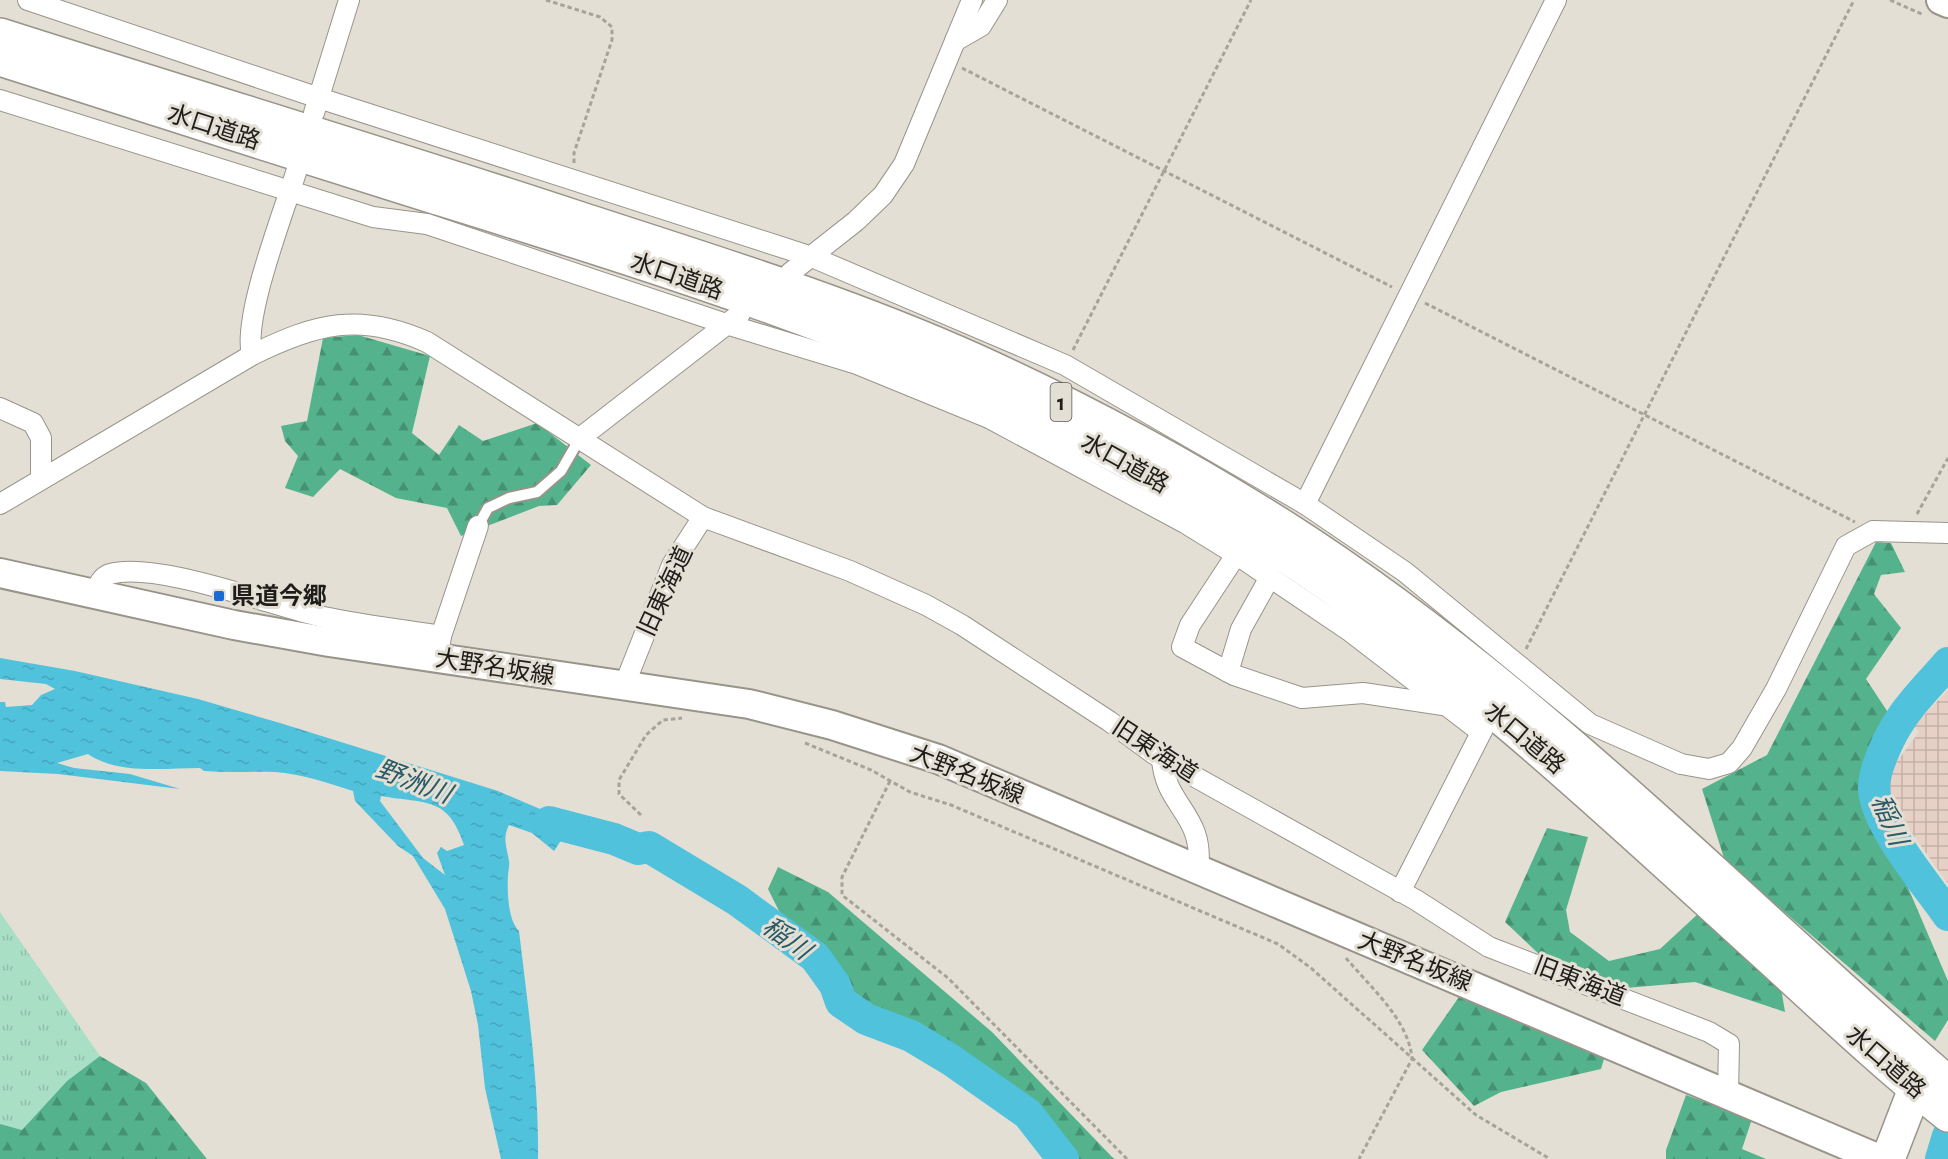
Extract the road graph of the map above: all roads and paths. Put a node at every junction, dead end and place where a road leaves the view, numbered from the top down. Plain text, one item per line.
1 (28, 0) edge
2 (349, 0) edge
3 (546, 0) edge
4 (972, 0) edge
5 (997, 0) edge
6 (1251, 0) edge
7 (1556, 0) edge
8 (1854, 0) edge
9 (1890, 0) edge
10 (1939, 7) edge
11 (0, 35) edge
12 (955, 41) junction
13 (0, 59) edge
14 (946, 60) junction
15 (0, 100) edge
16 (316, 106) junction
17 (298, 163) dead end
18 (1164, 172) junction
19 (575, 180) junction
20 (290, 191) junction
21 (812, 256) junction
22 (790, 273) dead end
23 (1409, 295) junction
24 (733, 319) junction
25 (252, 355) junction
26 (1065, 365) junction
27 (0, 408) edge
28 (1645, 415) junction
29 (580, 438) junction
30 (1948, 458) edge
31 (40, 479) junction
32 (0, 504) edge
33 (1305, 504) junction
34 (704, 517) junction
35 (478, 526) joint
36 (1873, 531) junction
37 (1905, 532) junction
38 (1948, 533) edge
39 (1236, 555) junction
40 (0, 573) edge
41 (1270, 577) junction
42 (440, 647) junction
43 (1515, 671) junction
44 (1228, 672) junction
45 (624, 686) junction
46 (1446, 705) junction
47 (682, 718) dead end
48 (803, 743) dead end
49 (1162, 759) junction
50 (890, 781) junction
51 (641, 814) dead end
52 (1198, 869) junction
53 (1400, 892) junction
54 (1343, 954) dead end
55 (1412, 1059) junction
56 (1915, 1089) junction
57 (1728, 1094) junction
58 (1947, 1103) edge
59 (1127, 1159) edge
60 (1359, 1159) edge
61 (1550, 1159) edge
62 (1879, 1159) edge
63 (1888, 1159) edge

1 - 16 street
2 - 16 street
3 - 19 path
4 - 12 street
5 - 12 street
6 - 18 path
7 - 23 street
8 - 28 path
9 - 10 path
11 - 58 highway, 水口道路 / 1
12 - 14 street
13 - 56 highway, 水口道路 / 1
14 - 18 path
14 - 21 street
15 - 20 street
16 - 19 street
17 - 20 street
18 - 23 path
18 - 26 path
19 - 21 street
20 - 24 street
20 - 25 street
21 - 22 street
21 - 26 street
23 - 28 path
23 - 33 street
24 - 29 street
24 - 39 street
25 - 29 street
25 - 31 street
26 - 33 street
27 - 31 street
28 - 36 path
28 - 43 path
29 - 34 street
29 - 35 lane
30 - 37 path
31 - 32 street
33 - 43 street
34 - 45 street, 旧東海道
34 - 49 street, 旧東海道
35 - 42 street
36 - 37 street
36 - 43 street
37 - 38 street
39 - 41 street
39 - 44 street
40 - 42 main road, 大野名坂線
41 - 44 street
41 - 46 street
42 - 45 main road, 大野名坂線
44 - 46 street
45 - 52 main road, 大野名坂線
46 - 53 street
47 - 51 path
48 - 50 path
49 - 52 street
49 - 53 street, 旧東海道
50 - 55 path
50 - 59 path
52 - 57 main road, 大野名坂線
53 - 57 street, 旧東海道
54 - 55 path
55 - 60 path
55 - 61 path
56 - 58 highway, 水口道路 / 1
56 - 63 highway
57 - 62 main road, 大野名坂線

